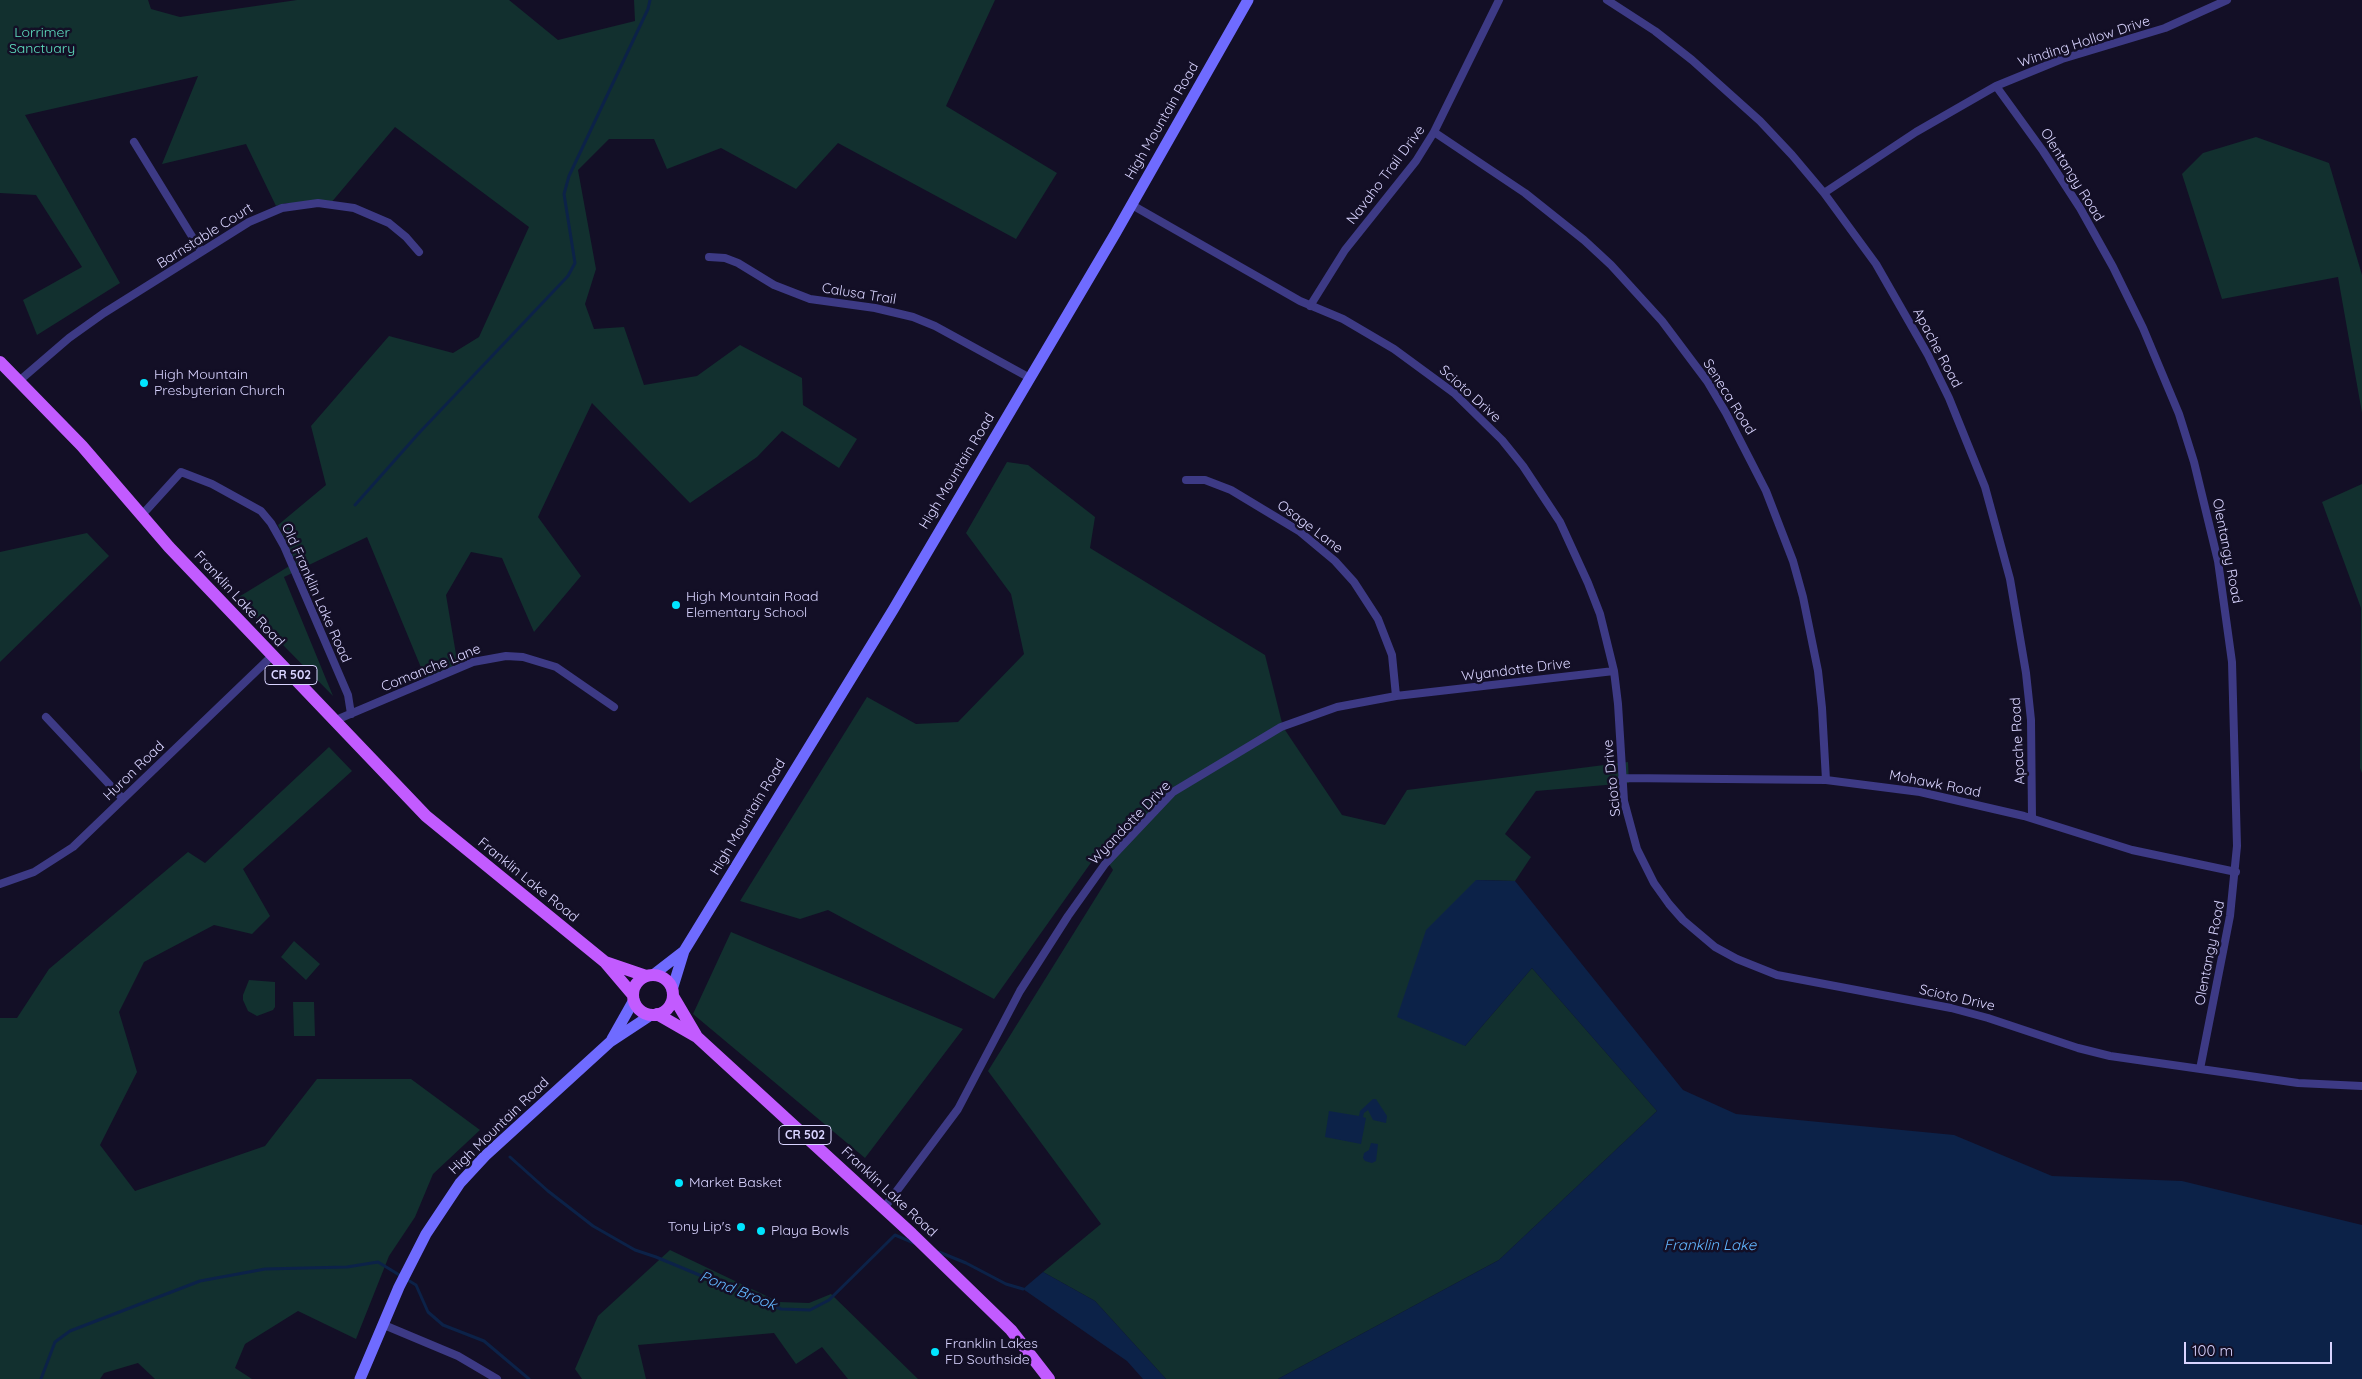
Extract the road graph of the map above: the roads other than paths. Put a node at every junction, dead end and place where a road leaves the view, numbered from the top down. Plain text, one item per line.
1 (1248, 0) edge
2 (1499, 0) edge
3 (1607, 0) edge
4 (2227, 0) edge
5 (1996, 86) junction
6 (1434, 132) junction
7 (134, 142) dead end
8 (1824, 192) junction
9 (1132, 205) junction
10 (201, 251) junction
11 (419, 252) dead end
12 (709, 257) dead end
13 (1310, 306) junction
14 (0, 362) edge
15 (1030, 378) junction
16 (19, 381) junction
17 (1186, 480) dead end
18 (141, 516) junction
19 (272, 656) junction
20 (1614, 671) junction
21 (1396, 696) junction
22 (614, 706) dead end
23 (351, 714) junction
24 (46, 717) dead end
25 (336, 720) junction
26 (1622, 778) junction
27 (1826, 780) junction
28 (123, 799) junction
29 (2032, 818) junction
30 (2236, 872) junction
31 (0, 884) edge
32 (684, 951) junction
33 (605, 962) junction
34 (649, 975) junction
35 (673, 993) junction
36 (634, 998) junction
37 (654, 1014) junction
38 (697, 1037) junction
39 (610, 1042) junction
40 (2200, 1069) junction
41 (2362, 1086) edge
42 (884, 1208) junction
43 (384, 1325) junction
44 (360, 1379) edge
45 (497, 1379) edge
46 (1049, 1379) edge

1 - 9 main road, High Mountain Road
2 - 6 street, Navaho Trail Drive
3 - 8 street, Apache Road
4 - 5 street, Winding Hollow Drive
5 - 8 street, Winding Hollow Drive
5 - 30 street, Olentangy Road
6 - 13 street, Navaho Trail Drive
6 - 27 street, Seneca Road
7 - 10 street
8 - 29 street, Apache Road
9 - 13 street, Scioto Drive
9 - 15 main road, High Mountain Road
10 - 11 street, Barnstable Court
10 - 16 street, Barnstable Court
12 - 15 street, Calusa Trail
13 - 20 street, Scioto Drive
14 - 16 main road, Franklin Lake Road / CR 502
15 - 32 main road, High Mountain Road
16 - 18 main road, Franklin Lake Road / CR 502
17 - 21 street, Osage Lane
18 - 19 main road, Franklin Lake Road / CR 502
18 - 23 street, Old Franklin Lake Road
19 - 25 main road, Franklin Lake Road / CR 502
19 - 28 street, Huron Road
20 - 21 street, Wyandotte Drive
20 - 26 street, Scioto Drive
21 - 42 street, Wyandotte Drive
22 - 23 street, Comanche Lane
23 - 25 street, Comanche Lane
24 - 28 street
25 - 33 main road, Franklin Lake Road / CR 502
26 - 27 street, Mohawk Road
26 - 40 street, Scioto Drive
27 - 29 street, Mohawk Road
28 - 31 street, Huron Road
29 - 30 street, Mohawk Road
30 - 40 street, Olentangy Road
32 - 34 main road, High Mountain Road
32 - 35 main road, High Mountain Road
33 - 34 main road, Franklin Lake Road / CR 502
33 - 36 main road, Franklin Lake Road / CR 502
34 - 35 main road, CR 502
34 - 36 main road
35 - 37 main road
35 - 38 main road, Franklin Lake Road / CR 502
36 - 37 main road, CR 502
36 - 39 main road, High Mountain Road
37 - 38 main road, Franklin Lake Road / CR 502
37 - 39 main road, High Mountain Road
38 - 42 main road, Franklin Lake Road / CR 502
39 - 43 main road, High Mountain Road
40 - 41 street, Scioto Drive
42 - 46 main road, Franklin Lake Road / CR 502
43 - 44 main road, High Mountain Road
43 - 45 street

